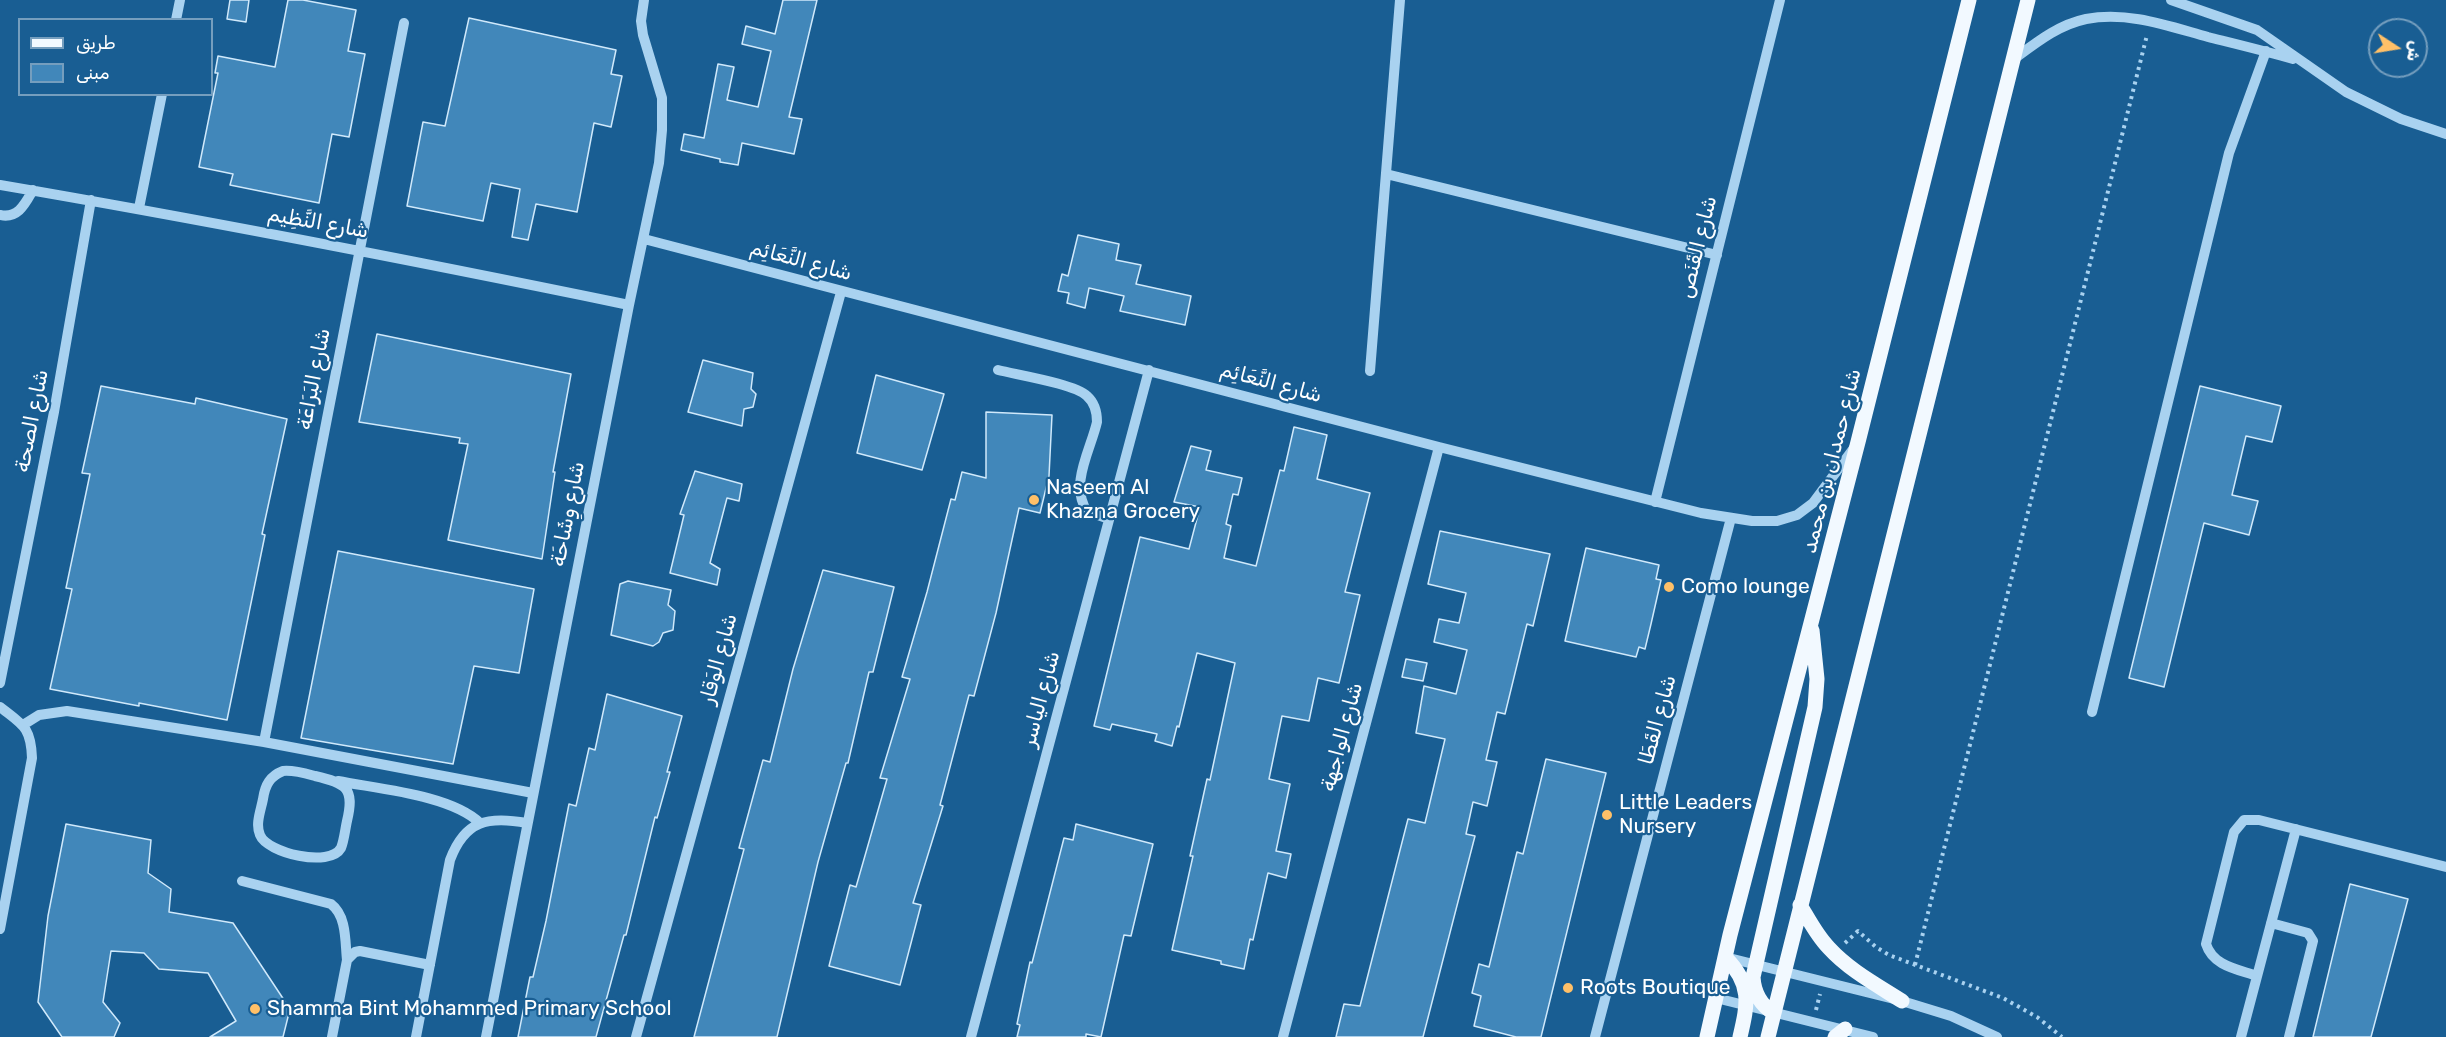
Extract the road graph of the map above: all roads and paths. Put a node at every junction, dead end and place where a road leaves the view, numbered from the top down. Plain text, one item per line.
1 (180, 0) edge
2 (644, 0) edge
3 (1400, 0) edge
4 (1779, 0) edge
5 (1969, 0) edge
6 (2028, 0) edge
7 (2171, 0) edge
8 (176, 18) edge
9 (2151, 22) junction
10 (404, 23) dead end
11 (2266, 51) junction
12 (2014, 58) junction
13 (2299, 60) junction
14 (162, 96) edge
15 (2446, 134) edge
16 (1386, 174) junction
17 (0, 185) edge
18 (33, 190) junction
19 (91, 200) junction
20 (139, 208) junction
21 (0, 215) edge
22 (644, 239) junction
23 (359, 250) junction
24 (1717, 255) junction
25 (841, 292) junction
26 (629, 305) junction
27 (998, 370) dead end
28 (1149, 370) junction
29 (1370, 371) dead end
30 (1858, 442) junction
31 (1439, 447) junction
32 (1655, 502) junction
33 (1731, 518) junction
34 (1109, 519) junction
35 (1812, 625) junction
36 (0, 683) edge
37 (0, 707) edge
38 (2092, 712) dead end
39 (23, 725) junction
40 (264, 742) junction
41 (332, 780) junction
42 (533, 793) junction
43 (480, 823) junction
44 (527, 823) junction
45 (2296, 829) junction
46 (2446, 867) edge
47 (242, 881) dead end
48 (1800, 905) junction
49 (2271, 923) junction
50 (0, 929) edge
51 (1834, 953) junction
52 (1725, 957) junction
53 (347, 960) junction
54 (1755, 964) junction
55 (430, 965) junction
56 (1915, 965) junction
57 (1784, 971) junction
58 (2257, 976) junction
59 (1824, 982) junction
60 (1716, 998) junction
61 (1902, 1001) junction
62 (1748, 1006) junction
63 (1774, 1013) junction
64 (1813, 1022) junction
65 (1840, 1033) edge
66 (332, 1037) edge
67 (416, 1037) edge
68 (486, 1037) edge
69 (636, 1037) edge
70 (971, 1037) edge
71 (1283, 1037) edge
72 (1595, 1037) edge
73 (1707, 1037) edge
74 (1740, 1037) edge
75 (1768, 1037) edge
76 (1873, 1037) edge
77 (1997, 1037) edge
78 (2062, 1037) edge
79 (2241, 1037) edge
80 (2289, 1037) edge

1 - 8 street
2 - 22 street, شارع وِشَاحَة
3 - 16 street
4 - 24 street, شارع القَنَص
5 - 30 main road, شارع حمدان بن محمد
6 - 12 main road
7 - 13 street
9 - 11 street
9 - 12 street
9 - 56 path
10 - 23 street, شارع البَرَاعَة
11 - 13 street
11 - 38 street
12 - 48 main road
13 - 15 street
14 - 20 street
16 - 24 street
16 - 29 street
17 - 18 street, شارع النَّظِيم
18 - 19 street, شارع النَّظِيم
18 - 21 street
19 - 20 street, شارع النَّظِيم
19 - 36 street, شارع الصحة
20 - 23 street, شارع النَّظِيم
22 - 25 street, شارع النَّعَائِم
22 - 26 street, شارع وِشَاحَة
23 - 26 street, شارع النَّظِيم
23 - 40 street, شارع البَرَاعَة
24 - 32 street, شارع القَنَص
25 - 28 street, شارع النَّعَائِم
25 - 69 street, شارع الوَقار
26 - 42 street, شارع وِشَاحَة
27 - 34 street
28 - 31 street, شارع النَّعَائِم
28 - 34 street, شارع الياسر
30 - 33 street, شارع النَّعَائِم
30 - 35 main road, شارع حمدان بن محمد
31 - 32 street, شارع النَّعَائِم
31 - 71 street, شارع الواجهة
32 - 33 street, شارع النَّعَائِم
33 - 72 street, شارع القَطَا
34 - 70 street, شارع الياسر
35 - 52 main road, شارع حمدان بن محمد
35 - 54 main road
37 - 39 street
39 - 40 street
39 - 50 street
40 - 42 street
41 - 41 street
41 - 43 street
42 - 44 street, شارع وِشَاحَة
43 - 44 street
43 - 55 street
44 - 68 street, شارع وِشَاحَة
45 - 46 street
45 - 49 street
45 - 58 street
47 - 53 street
48 - 51 main road
48 - 57 main road
49 - 58 street
49 - 80 street
51 - 56 path
51 - 61 main road
52 - 54 street
52 - 60 main road, شارع حمدان بن محمد
52 - 62 main road
53 - 55 street
53 - 66 street
54 - 57 street
54 - 63 main road
55 - 67 street
56 - 78 path
57 - 59 street
57 - 63 main road
58 - 79 street
59 - 61 street
59 - 64 path
60 - 62 street
60 - 73 main road, شارع حمدان بن محمد
61 - 77 street
62 - 63 street
62 - 74 main road
63 - 64 street
63 - 75 main road
64 - 65 street
65 - 76 street

